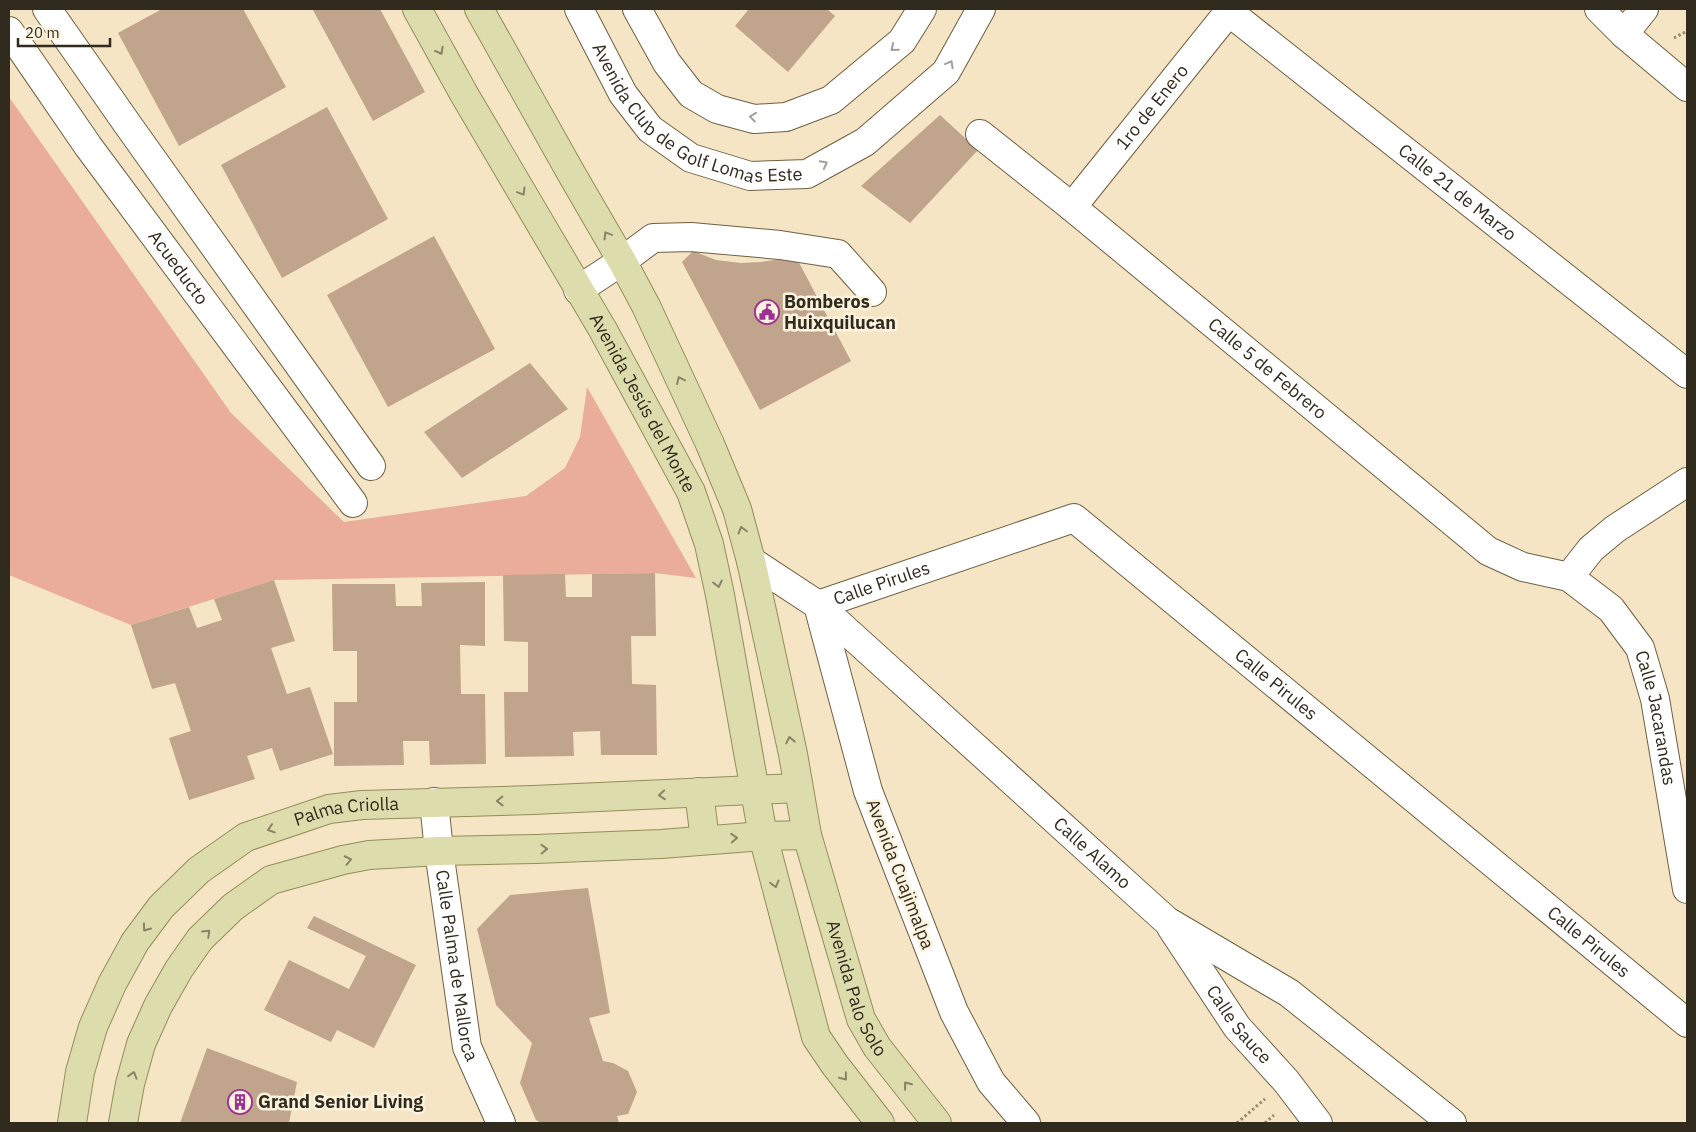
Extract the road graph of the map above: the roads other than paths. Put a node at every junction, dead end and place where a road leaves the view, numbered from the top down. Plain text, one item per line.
1 (47, 9) edge
2 (417, 9) edge
3 (479, 9) edge
4 (579, 9) edge
5 (637, 9) edge
6 (922, 9) edge
7 (981, 9) edge
8 (1599, 9) edge
9 (1644, 9) edge
10 (1230, 10) edge
11 (9, 30) edge
12 (1624, 34) junction
13 (1687, 88) edge
14 (980, 134) dead end
15 (1072, 207) junction
16 (622, 261) junction
17 (578, 290) junction
18 (872, 292) dead end
19 (1687, 374) edge
20 (371, 466) dead end
21 (1687, 482) edge
22 (353, 503) dead end
23 (751, 561) junction
24 (1569, 577) junction
25 (818, 605) junction
26 (798, 788) junction
27 (756, 790) junction
28 (699, 792) junction
29 (434, 802) junction
30 (807, 835) junction
31 (763, 836) junction
32 (705, 840) junction
33 (439, 850) junction
34 (1687, 889) edge
35 (1167, 921) junction
36 (1687, 1023) edge
37 (72, 1123) edge
38 (123, 1123) edge
39 (501, 1123) edge
40 (880, 1123) edge
41 (937, 1123) edge
42 (1026, 1123) edge
43 (1318, 1123) edge
44 (1452, 1123) edge

1 - 20 street
2 -> 17 main road, Avenida Jesús del Monte
16 -> 3 main road
4 -> 7 street, Avenida Club de Golf Lomas Este
6 -> 5 street, Avenida Club de Golf Lomas Este
8 - 12 street
9 - 12 street
10 - 15 street, 1ro de Enero
10 - 19 street, Calle 21 de Marzo
11 - 22 street, Acueducto
12 - 13 street
14 - 15 street, Calle 5 de Febrero
15 - 24 street, Calle 5 de Febrero
16 - 17 street
16 - 18 street
23 -> 16 main road
17 -> 27 main road, Avenida Jesús del Monte
21 - 24 street
23 - 25 street, Calle Alamo
26 -> 23 main road
24 - 34 street, Calle Jacarandas
25 - 35 street, Calle Alamo
25 - 36 street, Calle Pirules
25 - 42 street, Avenida Cuajimalpa
26 - 27 main road, Palma Criolla
26 - 30 main road
27 - 28 main road, Palma Criolla
27 - 31 main road, Avenida Jesús del Monte
28 -> 29 main road, Palma Criolla
28 - 32 main road
29 - 33 street, Calle Palma de Mallorca
29 -> 37 main road, Palma Criolla
30 - 31 main road
41 -> 30 main road, Avenida Palo Solo
32 -> 31 main road
31 -> 40 main road
33 -> 32 main road
38 -> 33 main road
33 - 39 street, Calle Palma de Mallorca
35 - 43 street, Calle Sauce
35 - 44 street, Calle Alamo

